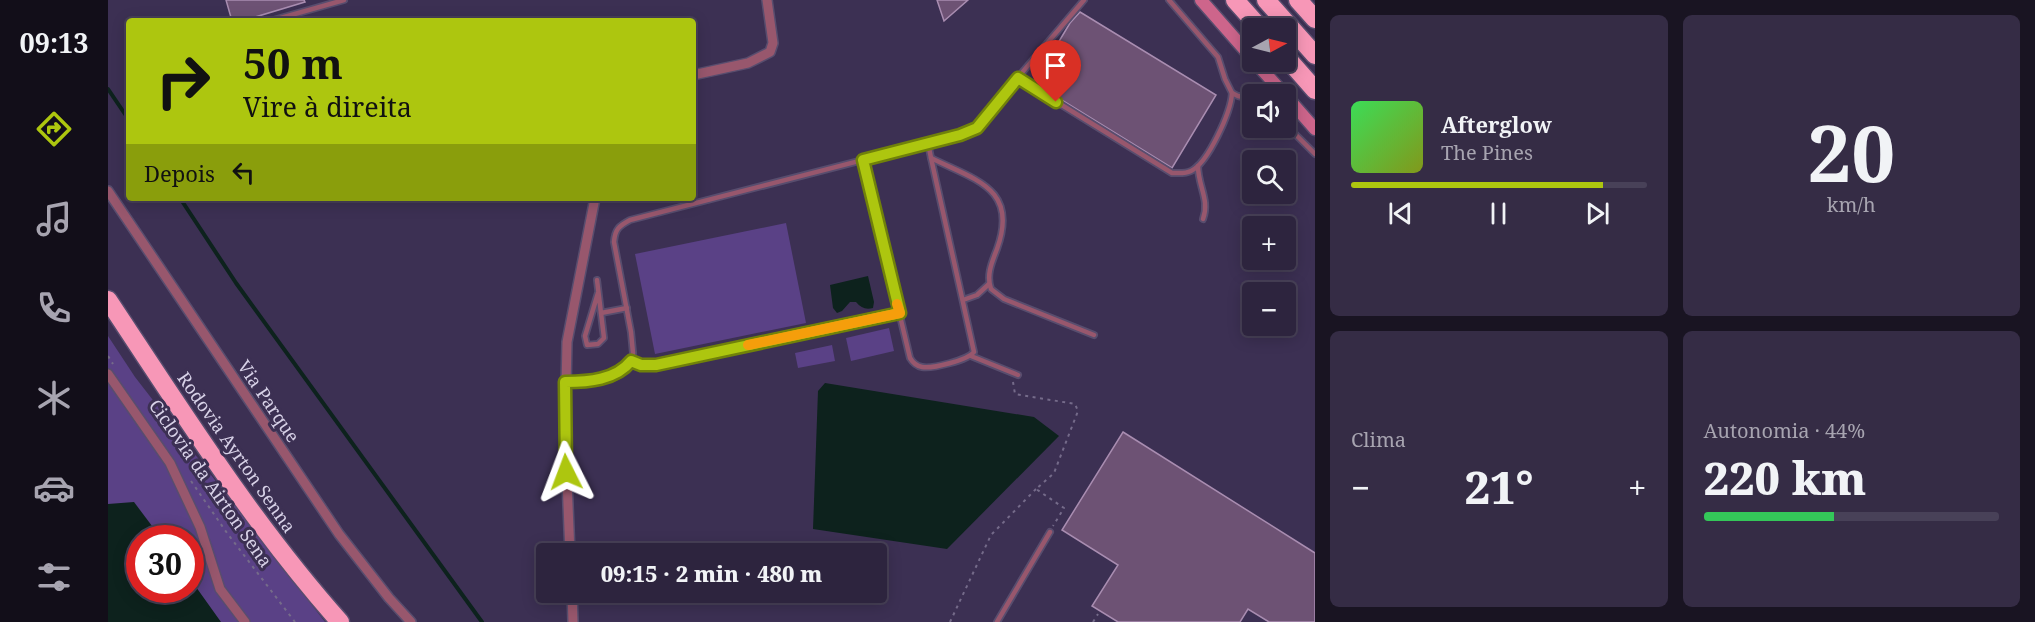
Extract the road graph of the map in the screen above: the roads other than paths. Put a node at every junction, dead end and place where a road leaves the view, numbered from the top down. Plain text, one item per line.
1 (344, 0) edge
2 (767, 0) edge
3 (1084, 0) edge
4 (1169, 0) edge
5 (1201, 0) edge
6 (1234, 0) edge
7 (1266, 0) edge
8 (1298, 0) edge
9 (281, 18) edge
10 (1251, 18) edge
11 (1315, 19) edge
12 (1242, 46) edge
13 (1315, 55) edge
14 (1296, 68) edge
15 (1265, 72) edge
16 (696, 74) edge
17 (1018, 78) junction
18 (1275, 84) edge
19 (1315, 90) edge
20 (1232, 93) junction
21 (1242, 97) edge
22 (1296, 107) edge
23 (1315, 129) edge
24 (1296, 135) edge
25 (928, 143) junction
26 (1315, 154) edge
27 (931, 159) junction
28 (863, 160) junction
29 (1198, 166) junction
30 (108, 191) edge
31 (595, 201) edge
32 (1203, 219) dead end
33 (597, 280) dead end
34 (989, 284) junction
35 (598, 293) junction
36 (108, 300) edge
37 (963, 300) junction
38 (627, 308) junction
39 (601, 313) junction
40 (900, 313) junction
41 (1094, 334) dead end
42 (971, 356) junction
43 (631, 361) junction
44 (111, 370) edge
45 (1016, 374) road end
46 (565, 382) junction
47 (1050, 532) road end
48 (570, 543) edge
49 (572, 603) edge
50 (245, 622) edge
51 (340, 622) edge
52 (411, 622) edge
53 (573, 622) edge
54 (997, 622) edge

1 - 9 lane
2 - 16 street
3 - 17 lane
4 - 20 lane
5 - 12 main road
6 - 10 highway
7 - 13 highway
8 - 11 highway
14 - 19 highway
15 - 18 main road
17 - 25 lane
17 - 29 lane
20 - 21 lane
20 - 29 lane
22 - 23 main road
24 - 26 lane
25 - 27 lane
25 - 28 lane
27 - 34 lane
27 - 37 lane
28 - 38 lane
28 - 40 lane
29 - 32 lane
30 - 52 street, Via Parque
31 - 46 street
33 - 35 lane
34 - 37 lane
34 - 41 lane
35 - 39 lane
35 - 39 lane
36 - 51 highway, Rodovia Ayrton Senna
37 - 42 lane
38 - 39 lane
38 - 43 lane
40 - 42 lane
40 - 43 lane
42 - 45 lane
43 - 46 lane
44 - 50 street
46 - 48 street
47 - 54 lane
49 - 53 street

